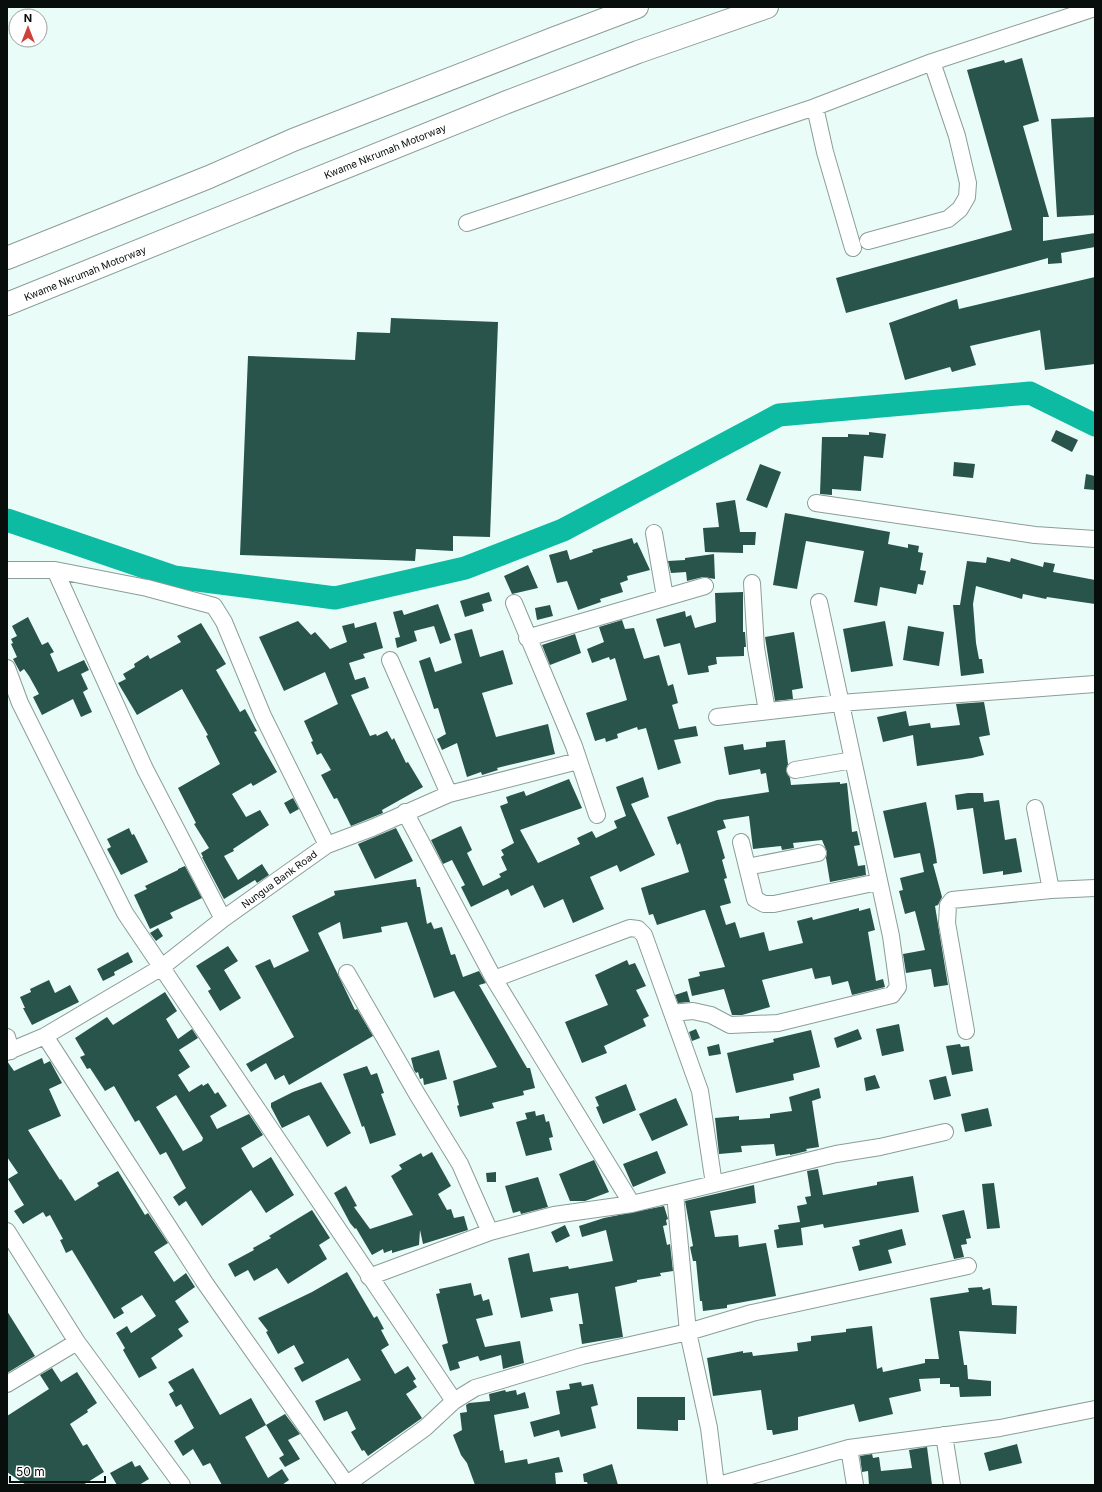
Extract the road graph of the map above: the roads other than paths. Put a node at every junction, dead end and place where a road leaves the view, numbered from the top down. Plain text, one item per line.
1 (638, 7) edge
2 (767, 7) edge
3 (1095, 8) edge
4 (932, 62) junction
5 (814, 107) junction
6 (467, 223) dead end
7 (868, 241) dead end
8 (853, 248) dead end
9 (7, 258) edge
10 (7, 304) edge
11 (816, 503) dead end
12 (654, 533) dead end
13 (1095, 539) edge
14 (7, 570) edge
15 (55, 570) junction
16 (752, 583) dead end
17 (705, 586) dead end
18 (665, 597) junction
19 (819, 602) dead end
20 (514, 604) dead end
21 (527, 638) junction
22 (390, 660) dead end
23 (7, 668) edge
24 (1095, 684) edge
25 (840, 703) junction
26 (767, 711) junction
27 (717, 717) dead end
28 (853, 760) junction
29 (578, 762) junction
30 (795, 770) dead end
31 (449, 794) junction
32 (1035, 808) dead end
33 (405, 812) junction
34 (597, 815) dead end
35 (741, 842) dead end
36 (327, 845) junction
37 (818, 853) dead end
38 (747, 867) junction
39 (878, 882) junction
40 (1095, 888) edge
41 (1051, 890) junction
42 (223, 919) junction
43 (162, 967) junction
44 (347, 973) dead end
45 (494, 979) junction
46 (672, 1013) junction
47 (966, 1031) dead end
48 (45, 1036) junction
49 (8, 1046) edge
50 (945, 1132) dead end
51 (714, 1184) junction
52 (675, 1194) junction
53 (632, 1204) junction
54 (7, 1231) edge
55 (490, 1232) junction
56 (968, 1266) dead end
57 (369, 1277) junction
58 (688, 1332) junction
59 (77, 1342) junction
60 (7, 1384) edge
61 (454, 1401) junction
62 (1095, 1409) edge
63 (944, 1435) junction
64 (849, 1448) junction
65 (182, 1485) edge
66 (347, 1485) edge
67 (718, 1485) edge
68 (855, 1485) edge
69 (952, 1485) edge

1 - 9 highway
2 - 10 highway, Kwame Nkrumah Motorway
3 - 4 street
4 - 5 street
4 - 7 street
5 - 6 street
5 - 8 street
11 - 13 street
12 - 18 street
14 - 15 street
15 - 36 street
15 - 42 street
16 - 26 street
17 - 18 street
18 - 21 street
19 - 25 street
20 - 21 street
21 - 29 street
22 - 31 street
23 - 43 street
24 - 25 street
25 - 26 street
25 - 28 street
26 - 27 street
28 - 30 street
28 - 39 street
29 - 31 street, Nungua Bank Road
29 - 34 street
31 - 33 street, Nungua Bank Road
32 - 41 street
33 - 36 street, Nungua Bank Road
33 - 45 street
35 - 38 street
36 - 42 street, Nungua Bank Road
37 - 38 street
38 - 39 street
39 - 46 street
40 - 41 street
41 - 47 street
42 - 43 street, Nungua Bank Road
43 - 48 street, Nungua Bank Road
43 - 57 street
44 - 55 street
45 - 46 street
45 - 53 street
46 - 51 street
48 - 49 street, Nungua Bank Road
48 - 66 street
50 - 51 street
51 - 52 street
52 - 53 street
52 - 58 street
53 - 55 street
54 - 59 street
55 - 57 street
56 - 58 street
57 - 61 street
58 - 61 street
58 - 67 street
59 - 60 street
59 - 65 street
61 - 66 street
62 - 63 street
63 - 64 street
63 - 69 street
64 - 67 street
64 - 68 street

